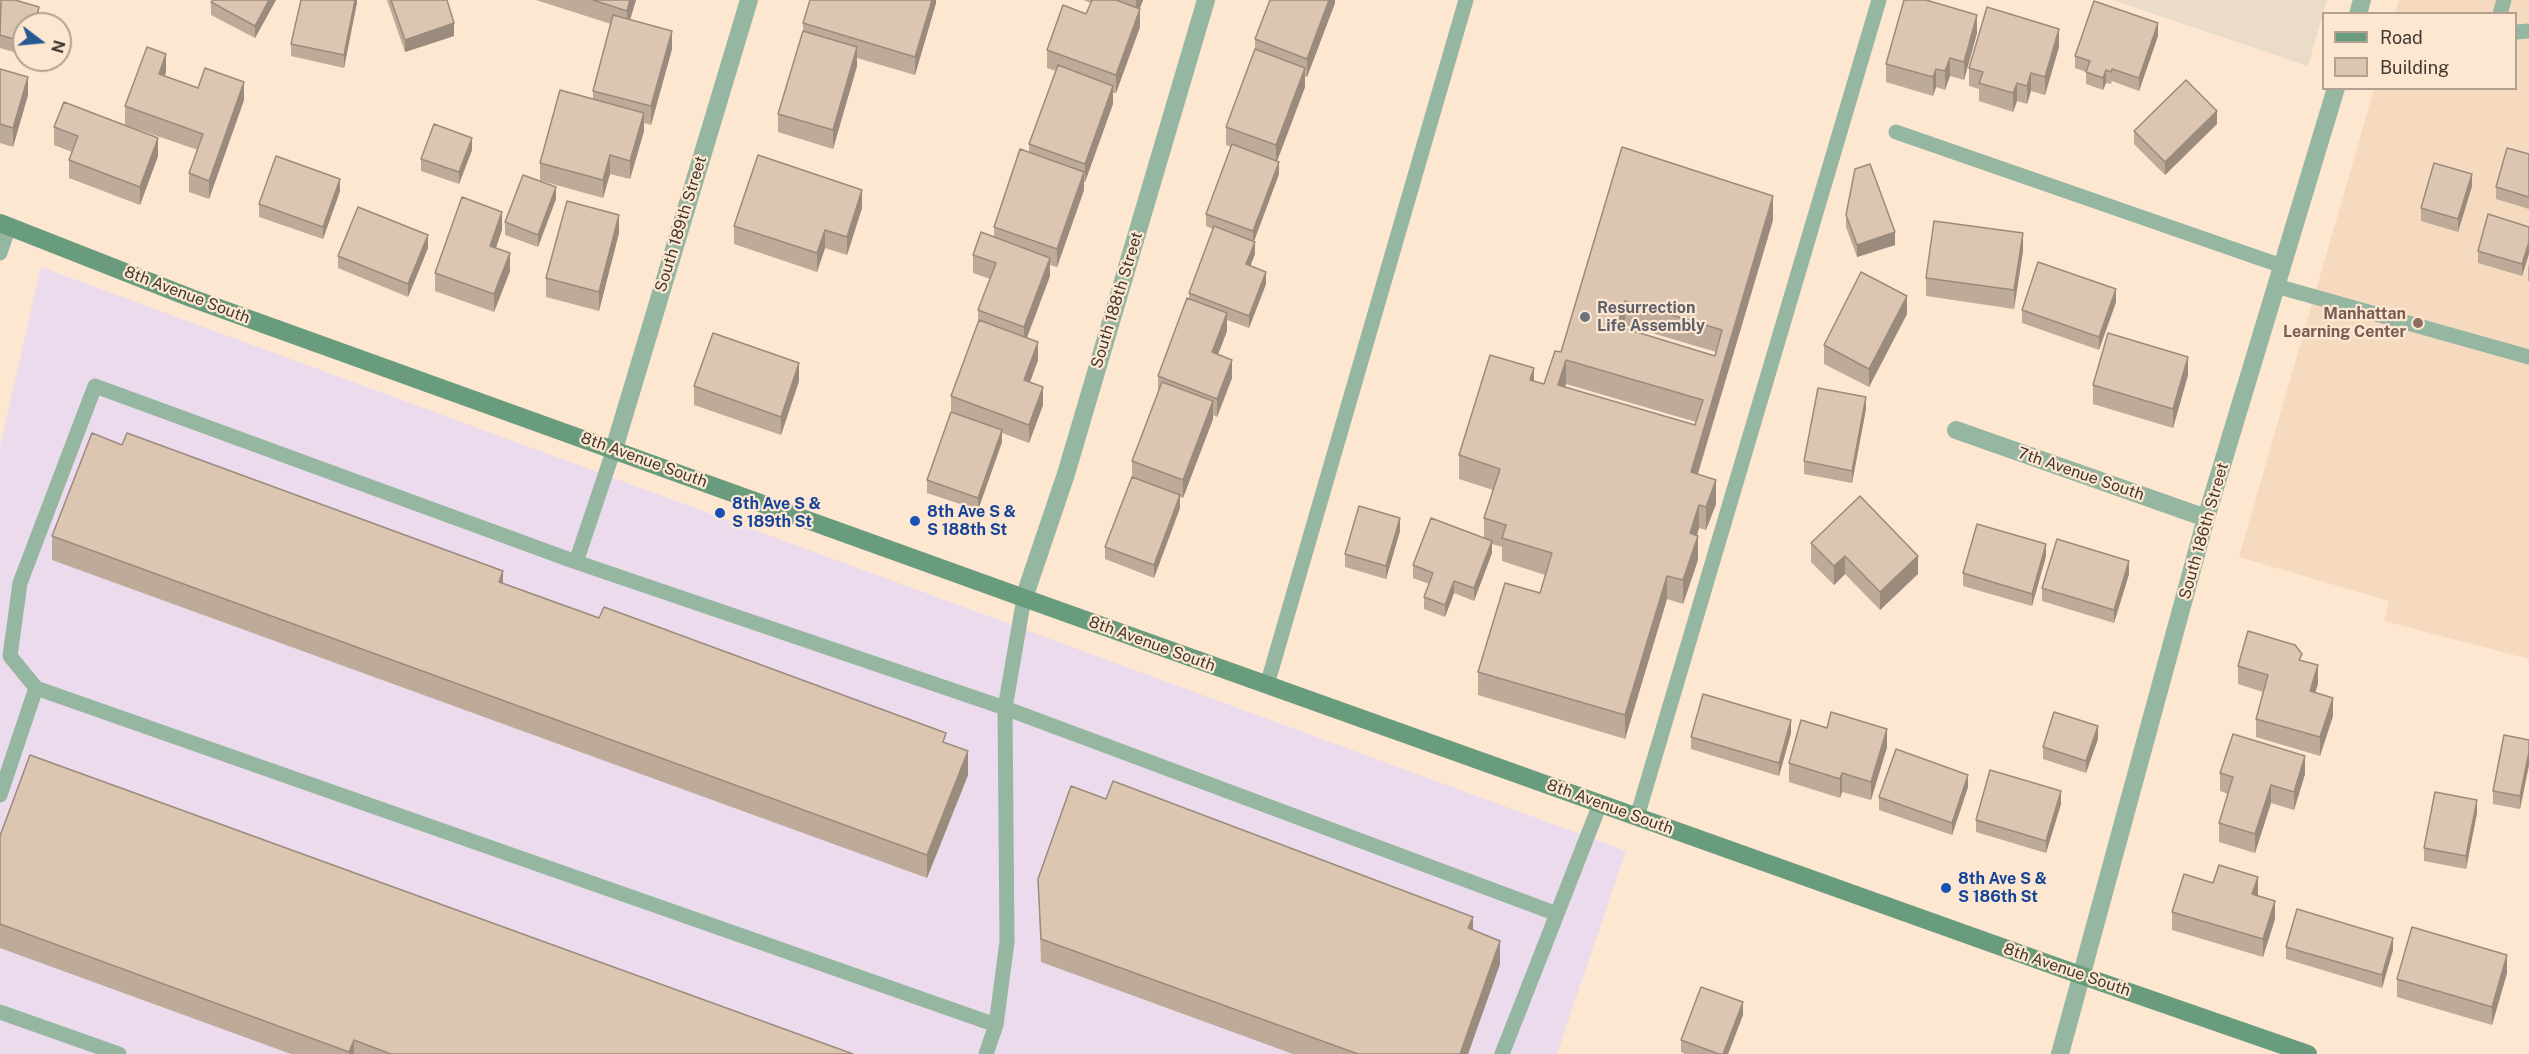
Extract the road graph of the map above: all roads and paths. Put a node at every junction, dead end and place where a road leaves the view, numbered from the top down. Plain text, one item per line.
1 (749, 0) edge
2 (1206, 0) edge
3 (1466, 0) edge
4 (1879, 0) edge
5 (2335, 90) edge
6 (1896, 132) dead end
7 (5, 225) edge
8 (0, 253) edge
9 (2282, 266) junction
10 (2276, 286) junction
11 (2529, 357) edge
12 (1956, 430) dead end
13 (614, 449) junction
14 (2206, 518) junction
15 (576, 562) junction
16 (1024, 598) junction
17 (1267, 685) junction
18 (36, 688) junction
19 (1005, 708) junction
20 (0, 795) edge
21 (1600, 804) junction
22 (1637, 817) junction
23 (1557, 914) junction
24 (2083, 976) junction
25 (0, 1012) edge
26 (996, 1025) junction
27 (119, 1054) edge
28 (986, 1054) edge
29 (1502, 1054) edge
30 (2060, 1054) edge
31 (2305, 1054) edge

1 - 13 street, South 189th Street
2 - 16 street, South 188th Street
3 - 17 lane
4 - 22 lane
5 - 9 street, South 186th Street
6 - 9 lane
7 - 8 lane
7 - 13 street, 8th Avenue South
9 - 10 street, South 186th Street
10 - 11 lane
10 - 14 street, South 186th Street
12 - 14 street, 7th Avenue South
13 - 15 lane
13 - 16 street, 8th Avenue South
14 - 24 street, South 186th Street
15 - 18 lane
15 - 19 lane
16 - 17 street, 8th Avenue South
16 - 19 lane
17 - 21 street, 8th Avenue South
18 - 20 lane
18 - 26 lane
19 - 23 lane
19 - 26 lane
21 - 22 street, 8th Avenue South
21 - 23 lane
22 - 24 street, 8th Avenue South
23 - 29 lane
24 - 30 street, South 186th Street
24 - 31 street, 8th Avenue South
25 - 27 lane
26 - 28 lane

